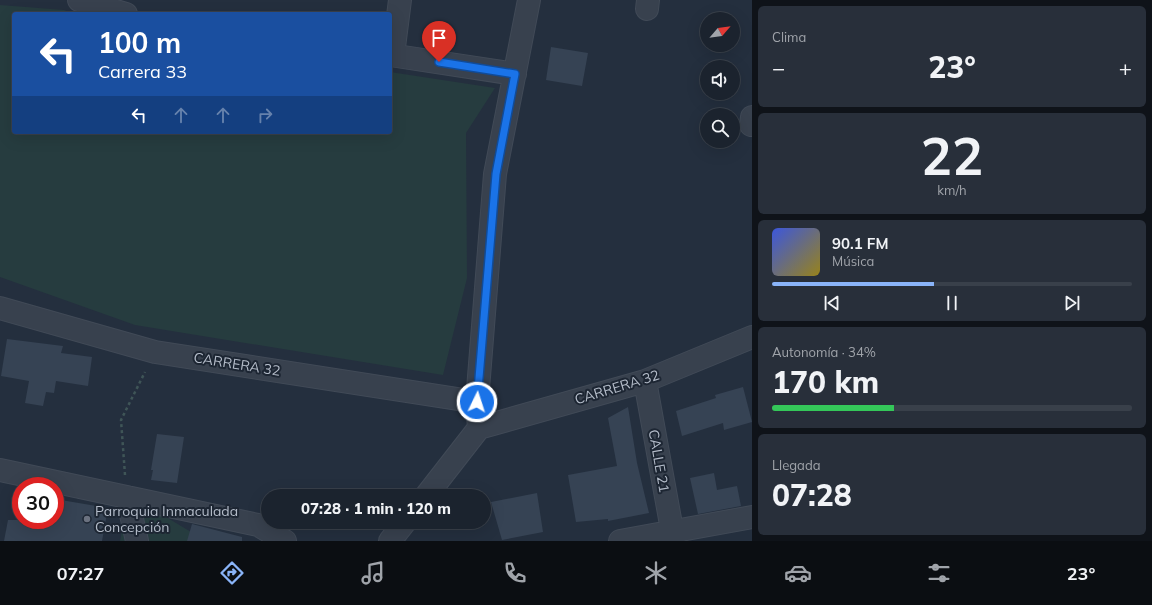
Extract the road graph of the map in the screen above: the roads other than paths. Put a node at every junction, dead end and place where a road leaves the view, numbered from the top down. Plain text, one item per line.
1 (79, 0) edge
2 (400, 0) edge
3 (529, 0) edge
4 (119, 12) edge
5 (392, 55) edge
6 (515, 74) junction
7 (0, 308) edge
8 (752, 337) edge
9 (645, 381) junction
10 (477, 402) junction
11 (480, 428) junction
12 (0, 470) edge
13 (432, 489) edge
14 (127, 497) junction
15 (752, 517) edge
16 (399, 529) edge
17 (673, 537) edge
18 (137, 541) edge
19 (285, 541) edge
20 (390, 541) edge
21 (620, 541) edge

1 - 4 street
2 - 5 street
3 - 6 street
5 - 6 street
6 - 10 street
7 - 10 street, CARRERA 32
8 - 9 street, CARRERA 32
9 - 11 street, CARRERA 32
9 - 17 street, CALLE 21
10 - 11 street
11 - 13 street
12 - 14 street
14 - 18 street
14 - 19 street
15 - 17 street
16 - 20 street
17 - 21 street

